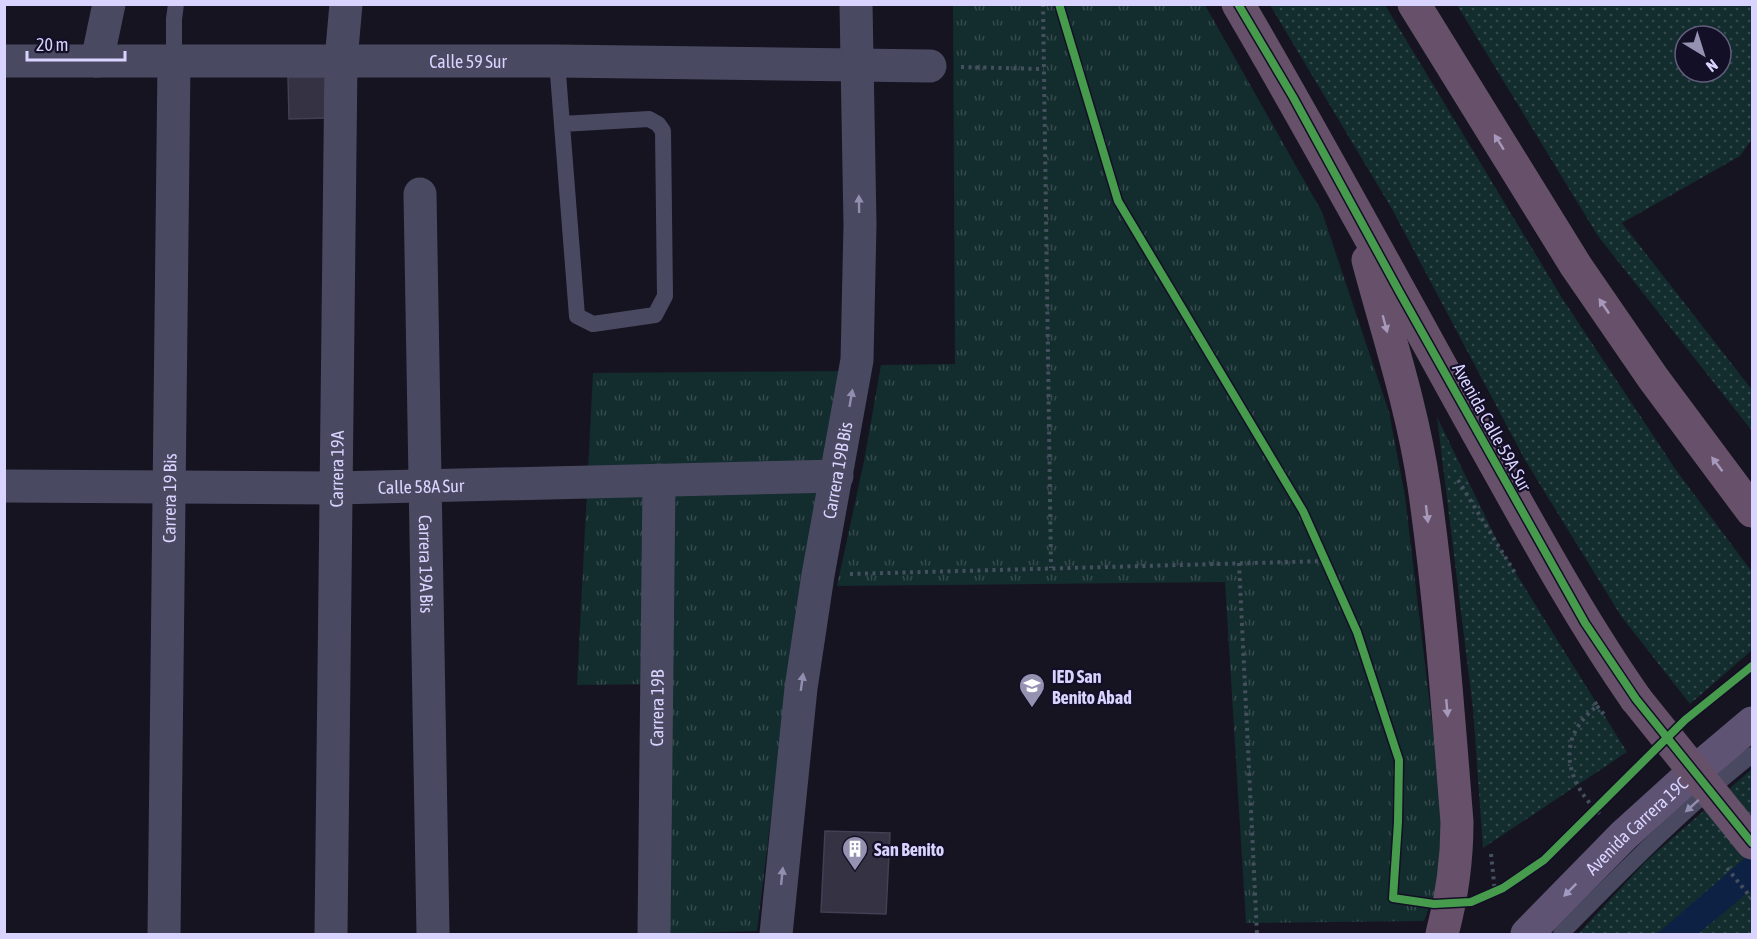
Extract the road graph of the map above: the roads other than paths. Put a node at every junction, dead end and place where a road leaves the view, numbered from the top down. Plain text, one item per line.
1 (109, 4) edge
2 (176, 4) edge
3 (345, 4) edge
4 (856, 4) edge
5 (1238, 4) edge
6 (1414, 4) edge
7 (341, 60) junction
8 (4, 61) edge
9 (97, 61) junction
10 (174, 61) junction
11 (557, 61) junction
12 (857, 66) junction
13 (930, 66) road end
14 (562, 124) junction
15 (420, 194) dead end
16 (1353, 206) junction
17 (837, 476) junction
18 (659, 480) junction
19 (425, 485) junction
20 (4, 486) edge
21 (169, 487) junction
22 (336, 488) junction
23 (1750, 504) edge
24 (1752, 723) edge
25 (1752, 755) edge
26 (1752, 843) edge
27 (164, 934) edge
28 (331, 934) edge
29 (433, 934) edge
30 (654, 934) edge
31 (776, 934) edge
32 (1443, 934) edge
33 (1527, 934) edge
34 (1561, 934) edge

1 - 9 street
2 - 10 lane
3 - 7 street, Carrera 19A
4 - 12 street, Carrera 19B Bis
5 - 16 highway, Avenida Calle 59A Sur
23 -> 6 highway
7 - 10 street, Calle 59 Sur
7 - 11 street, Calle 59 Sur
7 - 22 street, Carrera 19A
8 - 9 street, Calle 59 Sur
9 - 10 street, Calle 59 Sur
10 - 21 street, Carrera 19 Bis
11 - 12 street, Calle 59 Sur
11 - 14 lane
12 - 13 street, Calle 59 Sur
17 -> 12 street, Carrera 19B Bis
14 - 14 lane
15 - 19 street, Carrera 19A Bis
16 - 26 highway, Avenida Calle 59A Sur, bridge
16 -> 32 highway
17 - 18 street, Calle 58A Sur
31 -> 17 street, Carrera 19B Bis
18 - 19 street, Calle 58A Sur
18 - 30 street, Carrera 19B
19 - 22 street, Calle 58A Sur
19 - 29 street, Carrera 19A Bis
20 - 21 street, Calle 58A Sur
21 - 22 street, Calle 58A Sur
21 - 27 street, Carrera 19 Bis
22 - 28 street, Carrera 19A
24 -> 33 main road, Avenida Carrera 19C
25 -> 34 lane

